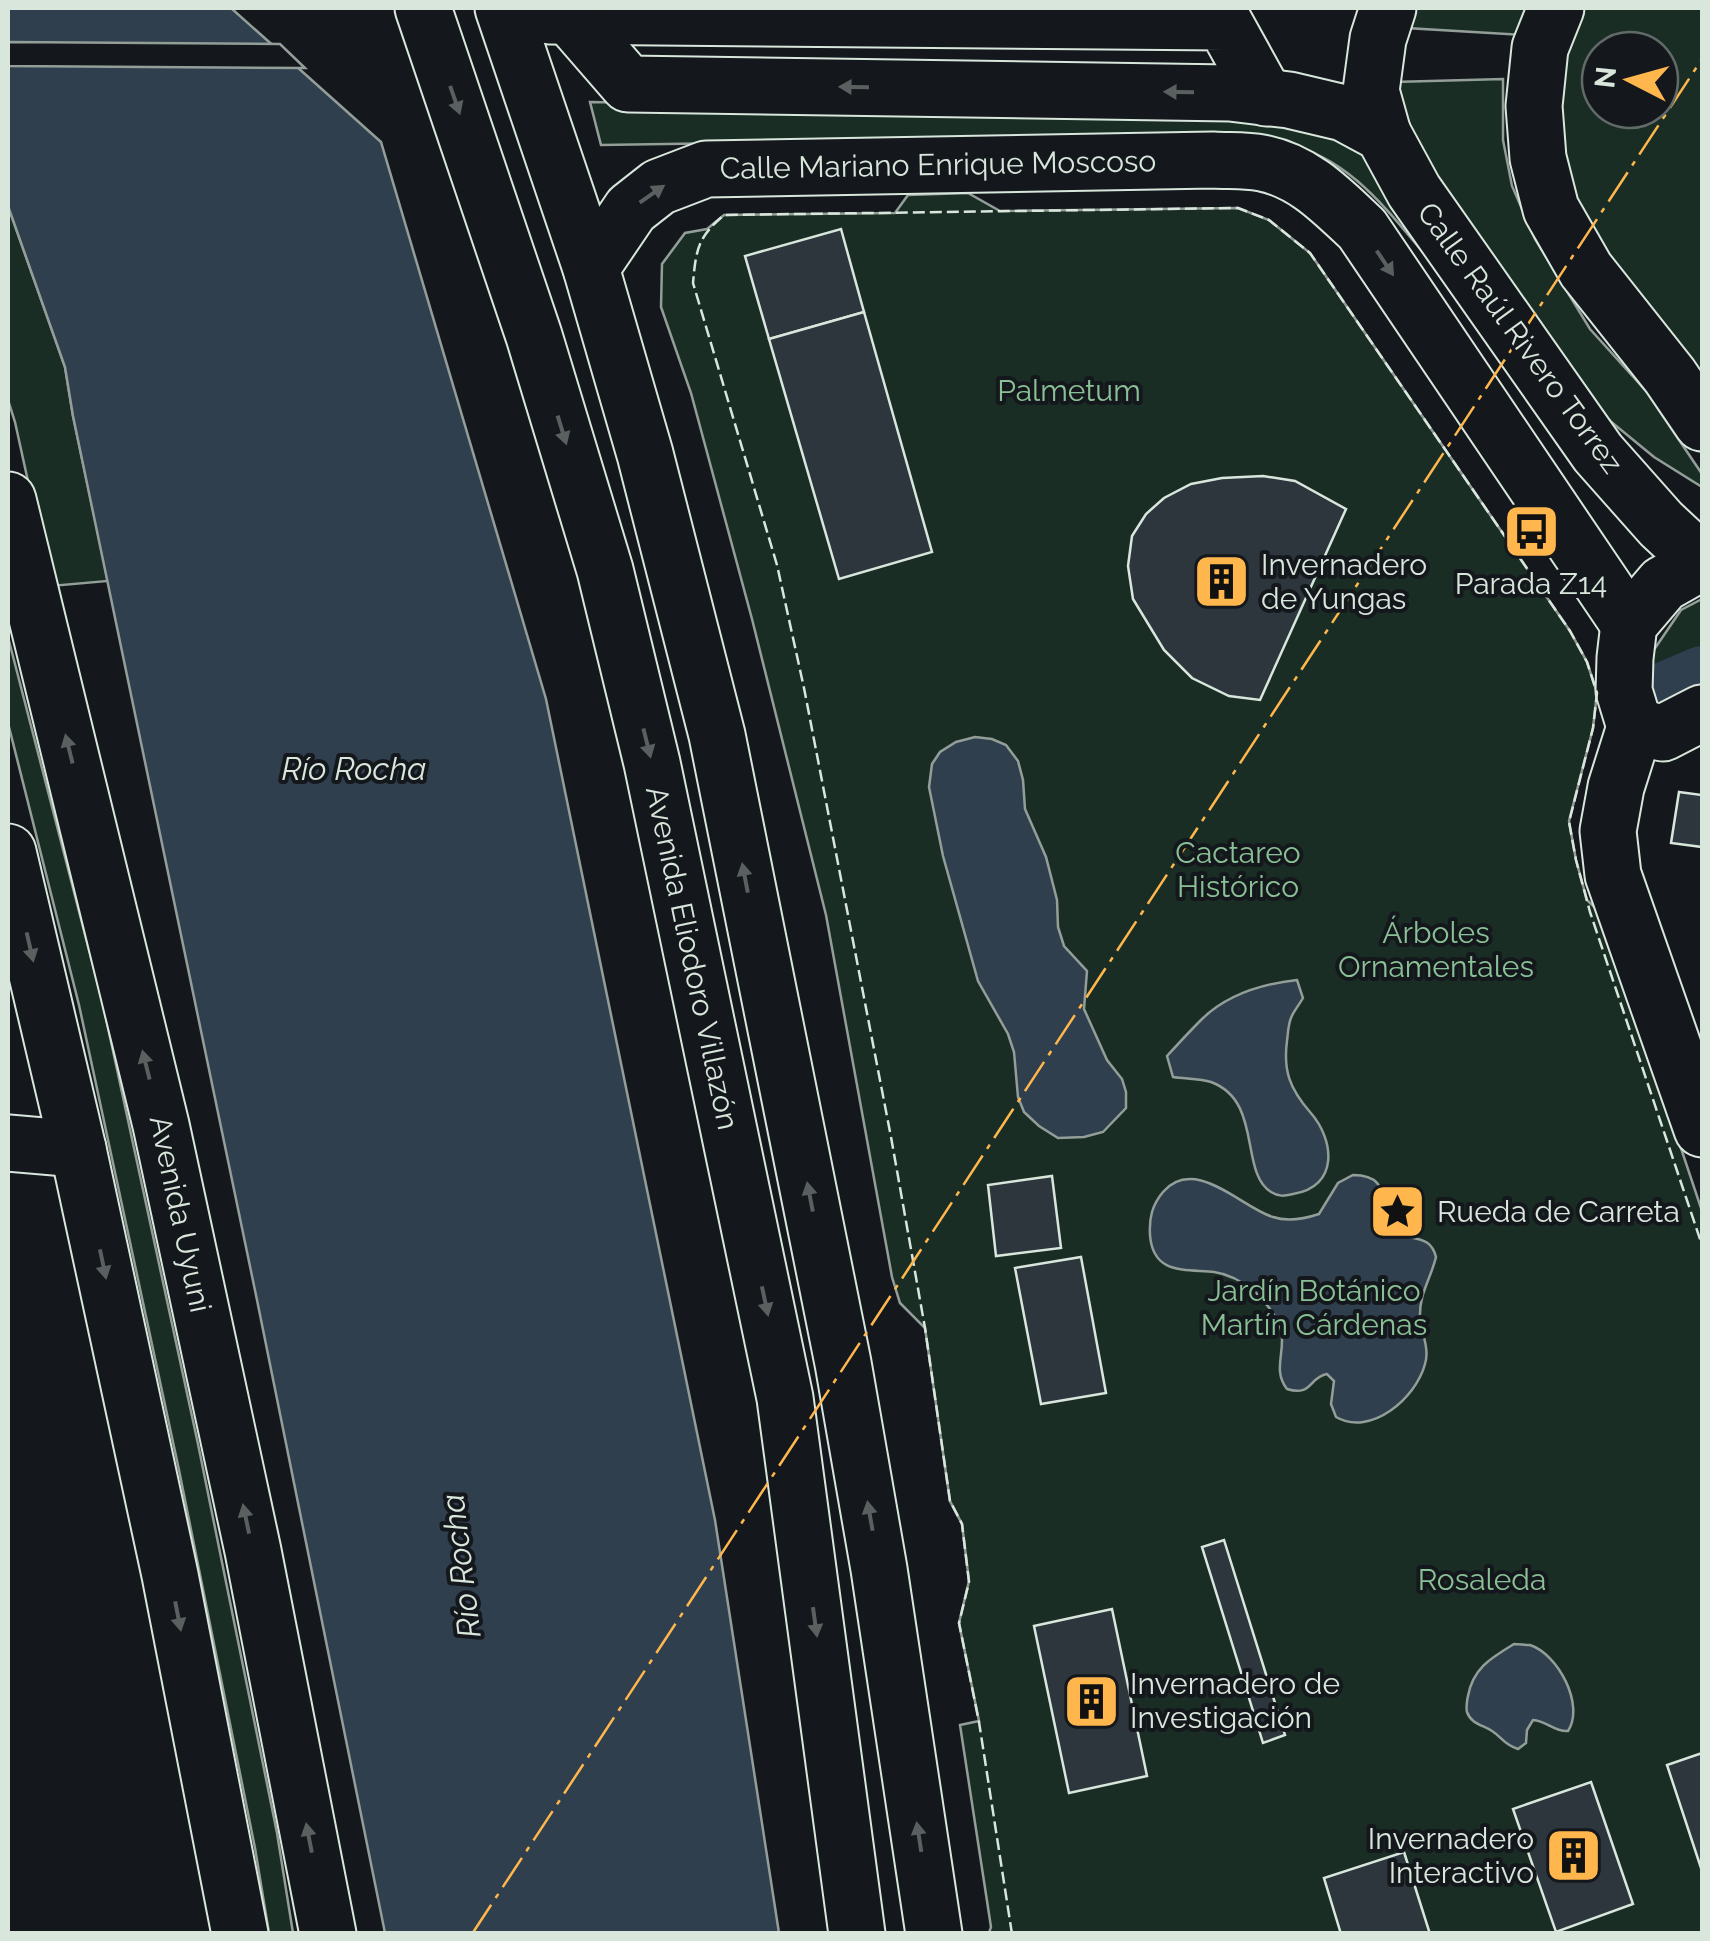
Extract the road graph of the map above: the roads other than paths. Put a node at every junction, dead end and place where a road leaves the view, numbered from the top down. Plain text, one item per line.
1 (423, 8) edge
2 (1388, 8) edge
3 (1556, 8) edge
4 (504, 12) edge
5 (1364, 124) junction
6 (590, 268) junction
7 (1702, 423) edge
8 (8, 500) edge
9 (1702, 562) edge
10 (1630, 624) junction
11 (1702, 713) edge
12 (1634, 727) junction
13 (8, 852) edge
14 (1702, 1130) edge
15 (8, 1143) edge
16 (78, 1149) junction
17 (240, 1934) edge
18 (328, 1934) edge
19 (857, 1934) edge
20 (934, 1934) edge

1 -> 19 main road, Avenida Eliodoro Villazón
2 - 5 main road, Calle Raúl Rivero Torrez
3 - 7 main road
5 -> 4 main road
4 - 6 main road
5 - 9 main road, Calle Raúl Rivero Torrez
6 -> 10 main road, Calle Mariano Enrique Moscoso
20 -> 6 main road
18 -> 8 main road, Avenida Uyuni
9 - 10 main road
10 - 12 main road
11 - 12 main road
12 - 14 main road
13 -> 16 main road
15 - 16 main road
16 -> 17 main road

